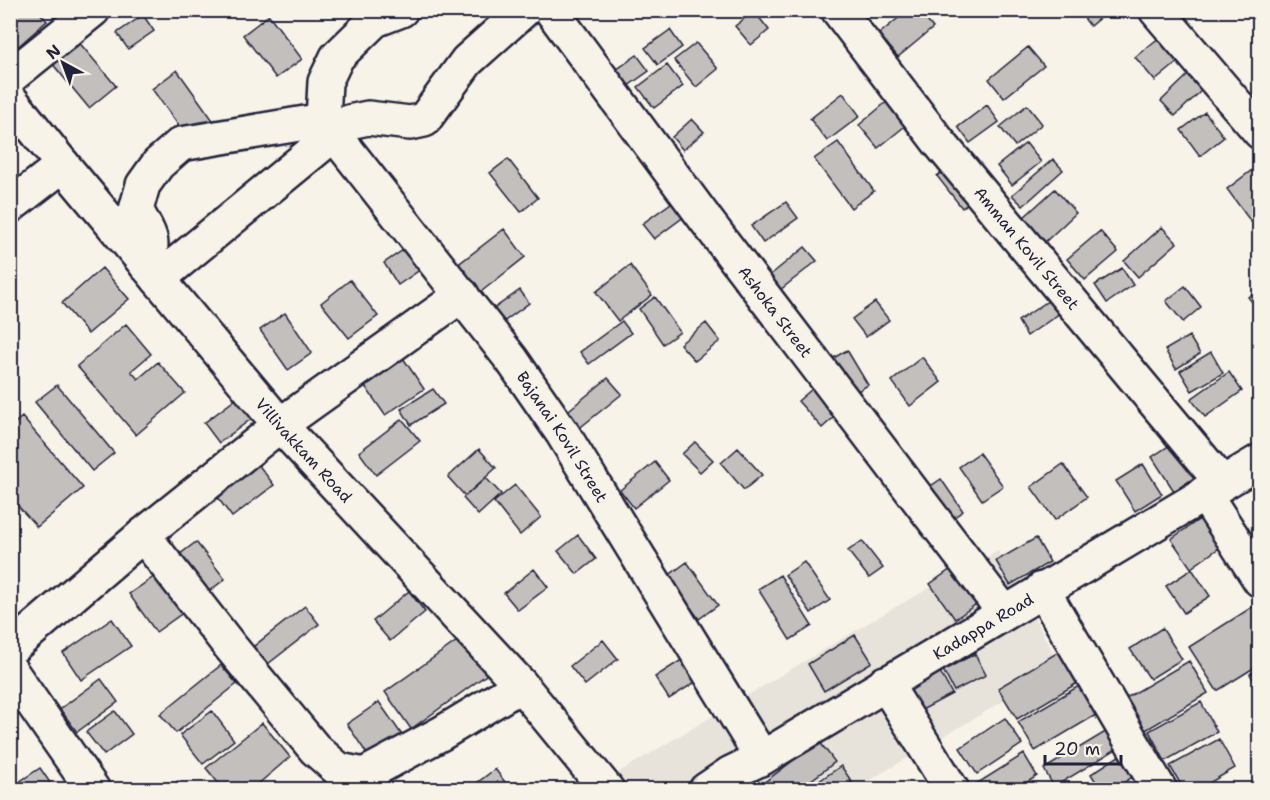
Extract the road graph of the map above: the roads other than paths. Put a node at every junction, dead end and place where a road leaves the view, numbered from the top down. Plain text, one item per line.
1 (93, 10) edge
2 (401, 10) edge
3 (524, 10) edge
4 (551, 10) edge
5 (838, 10) edge
6 (1156, 10) edge
7 (10, 77) edge
8 (10, 99) edge
9 (1257, 124) edge
10 (329, 127) junction
11 (63, 165) junction
12 (10, 206) edge
13 (152, 272) junction
14 (462, 295) junction
15 (280, 425) junction
16 (1260, 460) edge
17 (1213, 488) junction
18 (143, 535) junction
19 (1260, 580) edge
20 (1042, 589) junction
21 (1004, 612) junction
22 (10, 649) edge
23 (10, 670) edge
24 (885, 683) junction
25 (521, 685) junction
26 (762, 758) junction
27 (726, 784) edge
28 (93, 789) edge
29 (607, 789) edge
30 (952, 789) edge
31 (1160, 789) edge

1 - 7 street
2 - 10 street
3 - 10 street
4 - 21 street, Ashoka Street
5 - 17 street, Amman Kovil Street
6 - 9 street
8 - 11 street, Villivakkam Road
10 - 13 street
10 - 13 street
10 - 14 street, Bajanai Kovil Street
11 - 12 street
11 - 13 street, Villivakkam Road
13 - 15 street, Villivakkam Road
14 - 15 street
14 - 26 street, Bajanai Kovil Street
15 - 18 street
15 - 25 street, Villivakkam Road
16 - 17 street, Kadappa Road
17 - 19 street, Amman Kovil Street
17 - 20 street, Kadappa Road
18 - 22 street
18 - 25 street
20 - 21 street, Kadappa Road
20 - 31 street
21 - 24 street, Kadappa Road
23 - 28 street
24 - 26 street, Kadappa Road
24 - 30 street
25 - 29 street, Villivakkam Road
26 - 27 street, Kadappa Road

